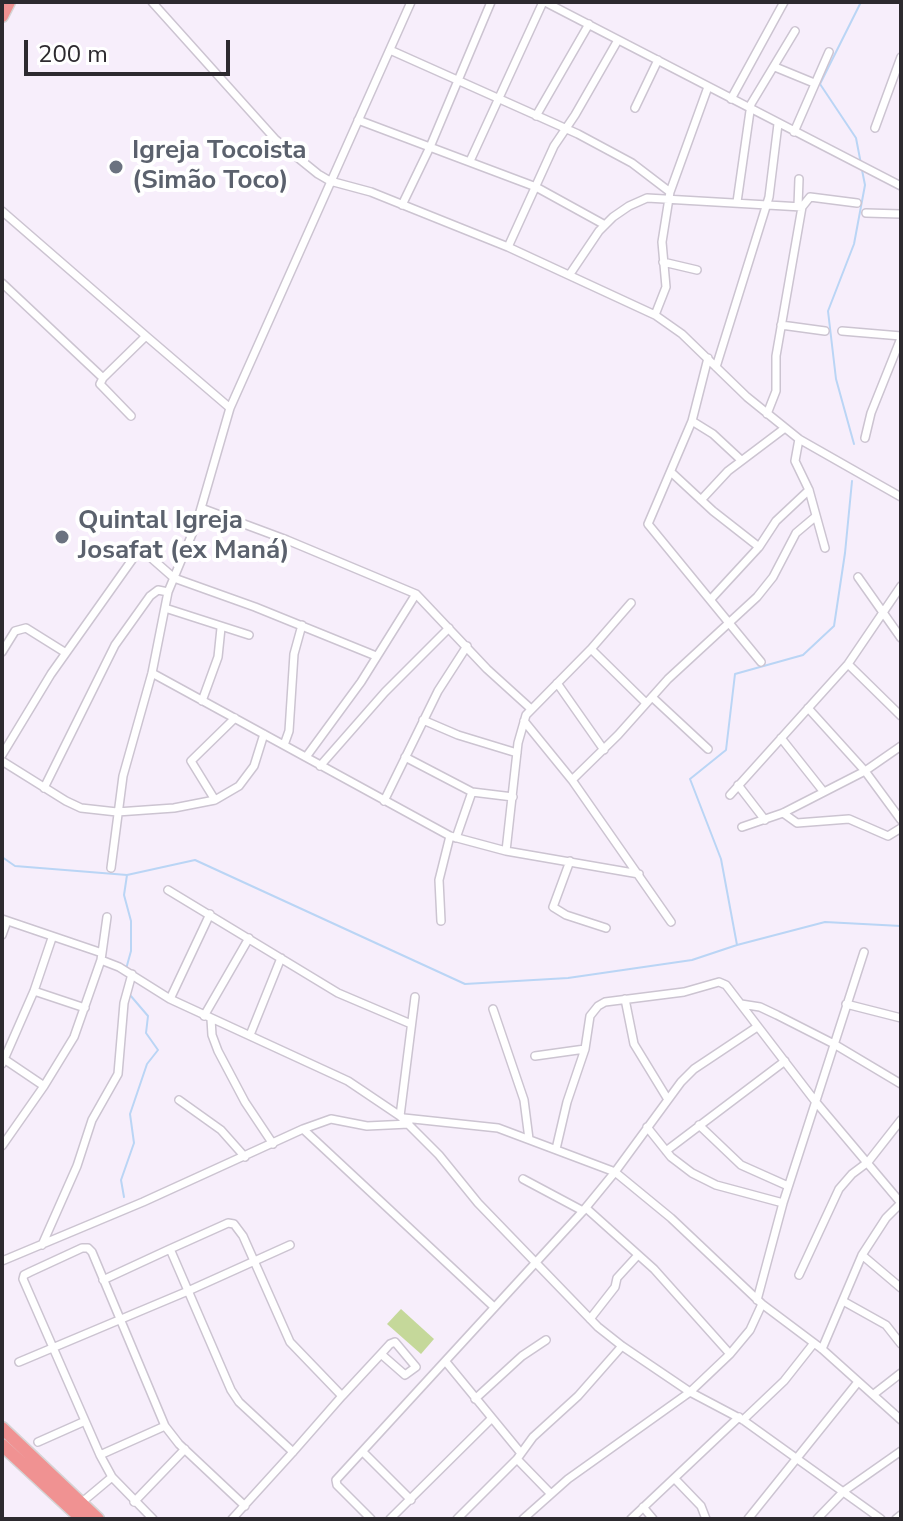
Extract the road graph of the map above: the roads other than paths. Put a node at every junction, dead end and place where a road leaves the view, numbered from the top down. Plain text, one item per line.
1 (9, 2) edge
2 (152, 2) edge
3 (411, 2) edge
4 (491, 2) edge
5 (544, 2) edge
6 (784, 2) edge
7 (2, 16) edge
8 (589, 24) junction
9 (795, 31) dead end
10 (618, 40) junction
11 (390, 50) junction
12 (829, 52) dead end
13 (901, 57) edge
14 (658, 60) junction
15 (775, 67) junction
16 (458, 81) junction
17 (814, 83) junction
18 (708, 87) junction
19 (499, 98) junction
20 (731, 99) junction
21 (635, 108) dead end
22 (749, 109) junction
23 (536, 116) junction
24 (358, 120) junction
25 (778, 124) junction
26 (564, 128) junction
27 (875, 128) dead end
28 (794, 132) junction
29 (430, 147) junction
30 (470, 161) junction
31 (799, 179) dead end
32 (330, 181) junction
33 (901, 186) edge
34 (536, 187) junction
35 (669, 195) junction
36 (737, 202) junction
37 (857, 203) dead end
38 (766, 204) junction
39 (402, 205) junction
40 (800, 206) junction
41 (2, 211) edge
42 (866, 213) dead end
43 (901, 214) edge
44 (605, 225) junction
45 (508, 247) junction
46 (663, 262) junction
47 (697, 270) dead end
48 (570, 274) junction
49 (2, 283) edge
50 (655, 315) junction
51 (781, 325) junction
52 (825, 331) dead end
53 (842, 331) dead end
54 (146, 336) junction
55 (901, 337) edge
56 (708, 358) junction
57 (716, 367) junction
58 (103, 378) junction
59 (230, 408) junction
60 (767, 414) junction
61 (131, 416) dead end
62 (692, 421) junction
63 (785, 428) junction
64 (865, 438) dead end
65 (799, 439) junction
66 (741, 460) junction
67 (671, 472) junction
68 (809, 490) junction
69 (901, 496) edge
70 (701, 500) junction
71 (201, 508) junction
72 (815, 517) junction
73 (759, 547) junction
74 (825, 548) dead end
75 (858, 577) dead end
76 (174, 578) junction
77 (901, 586) edge
78 (168, 592) junction
79 (416, 594) junction
80 (711, 599) junction
81 (631, 603) dead end
82 (165, 608) junction
83 (883, 614) junction
84 (728, 624) junction
85 (302, 625) junction
86 (221, 628) junction
87 (449, 628) junction
88 (249, 635) dead end
89 (901, 638) edge
90 (467, 646) junction
91 (591, 649) junction
92 (2, 652) edge
93 (66, 653) junction
94 (376, 656) junction
95 (761, 662) dead end
96 (848, 664) junction
97 (152, 673) junction
98 (557, 683) junction
99 (649, 700) junction
100 (202, 701) junction
101 (530, 708) junction
102 (808, 708) junction
103 (901, 716) edge
104 (235, 718) junction
105 (423, 720) junction
106 (524, 721) junction
107 (264, 734) junction
108 (781, 738) junction
109 (284, 745) junction
110 (901, 746) edge
111 (708, 749) dead end
112 (604, 750) junction
113 (517, 753) junction
114 (306, 757) junction
115 (405, 757) junction
116 (2, 758) edge
117 (320, 766) junction
118 (865, 771) junction
119 (572, 780) junction
120 (738, 785) junction
121 (44, 788) junction
122 (823, 791) junction
123 (472, 792) junction
124 (730, 795) dead end
125 (513, 797) junction
126 (215, 800) junction
127 (384, 801) junction
128 (117, 812) junction
129 (783, 813) junction
130 (900, 817) edge
131 (765, 820) junction
132 (742, 827) dead end
133 (901, 828) edge
134 (453, 837) junction
135 (506, 851) junction
136 (570, 861) junction
137 (111, 868) dead end
138 (639, 874) junction
139 (168, 890) dead end
140 (210, 914) junction
141 (107, 917) dead end
142 (4, 920) edge
143 (441, 921) dead end
144 (671, 922) dead end
145 (606, 928) dead end
146 (2, 935) edge
147 (52, 938) junction
148 (249, 938) junction
149 (864, 952) dead end
150 (101, 956) junction
151 (281, 958) junction
152 (132, 974) junction
153 (34, 991) junction
154 (415, 997) dead end
155 (170, 999) junction
156 (625, 999) junction
157 (741, 1004) junction
158 (846, 1004) junction
159 (85, 1008) junction
160 (493, 1009) dead end
161 (208, 1018) junction
162 (901, 1018) edge
163 (411, 1024) junction
164 (757, 1027) junction
165 (250, 1035) junction
166 (834, 1044) junction
167 (585, 1049) junction
168 (535, 1056) dead end
169 (3, 1060) edge
170 (785, 1061) junction
171 (901, 1084) edge
172 (44, 1086) junction
173 (667, 1098) junction
174 (179, 1100) dead end
175 (815, 1101) junction
176 (404, 1119) junction
177 (901, 1120) edge
178 (699, 1125) junction
179 (647, 1127) junction
180 (303, 1129) junction
181 (529, 1139) junction
182 (273, 1144) junction
183 (2, 1146) edge
184 (556, 1149) junction
185 (666, 1151) junction
186 (245, 1157) junction
187 (868, 1162) junction
188 (615, 1172) junction
189 (523, 1179) dead end
190 (788, 1186) junction
191 (783, 1203) junction
192 (585, 1210) junction
193 (42, 1245) junction
194 (290, 1245) dead end
195 (170, 1249) junction
196 (638, 1255) junction
197 (862, 1255) junction
198 (2, 1261) edge
199 (254, 1261) junction
200 (536, 1264) junction
201 (799, 1275) dead end
202 (103, 1280) junction
203 (901, 1288) edge
204 (188, 1291) junction
205 (843, 1301) junction
206 (760, 1302) junction
207 (494, 1307) junction
208 (590, 1319) junction
209 (120, 1320) junction
210 (546, 1340) dead end
211 (814, 1343) junction
212 (901, 1344) edge
213 (622, 1346) junction
214 (52, 1347) junction
215 (822, 1349) junction
216 (381, 1354) junction
217 (730, 1354) junction
218 (19, 1362) dead end
219 (446, 1362) junction
220 (901, 1373) edge
221 (858, 1382) junction
222 (690, 1392) junction
223 (874, 1394) junction
224 (342, 1396) junction
225 (475, 1399) junction
226 (491, 1419) junction
227 (741, 1419) junction
228 (901, 1420) edge
229 (83, 1422) junction
230 (165, 1426) junction
231 (2, 1428) edge
232 (38, 1442) dead end
233 (2, 1445) edge
234 (185, 1449) junction
235 (901, 1451) edge
236 (293, 1452) junction
237 (363, 1452) junction
238 (100, 1455) junction
239 (518, 1456) junction
240 (798, 1458) junction
241 (112, 1477) junction
242 (675, 1479) junction
243 (844, 1491) junction
244 (551, 1494) junction
245 (411, 1500) junction
246 (134, 1502) junction
247 (245, 1506) junction
248 (643, 1507) junction
249 (76, 1513) edge
250 (901, 1515) edge
251 (98, 1519) edge
252 (153, 1519) edge
253 (232, 1519) edge
254 (371, 1519) edge
255 (390, 1519) edge
256 (457, 1519) edge
257 (523, 1519) edge
258 (631, 1519) edge
259 (653, 1519) edge
260 (706, 1519) edge
261 (748, 1519) edge
262 (817, 1519) edge
263 (881, 1519) edge
264 (896, 1519) edge

1 - 7 highway
2 - 32 street
3 - 11 street
4 - 16 street
5 - 8 street
5 - 19 street
6 - 20 street
8 - 10 street
8 - 23 street
9 - 15 street
10 - 14 street
10 - 26 street
11 - 16 street
11 - 24 street
12 - 17 street
13 - 27 street
14 - 18 street
14 - 21 street
15 - 17 street
15 - 22 street
16 - 19 street
16 - 29 street
17 - 28 street
18 - 20 street
18 - 35 street
19 - 23 street
19 - 30 street
20 - 22 street
22 - 25 street
22 - 36 street
23 - 26 street
24 - 29 street
24 - 32 street
25 - 28 street
25 - 38 street
26 - 34 street
26 - 35 street
28 - 33 street
29 - 30 street
29 - 39 street
30 - 34 street
31 - 40 street
32 - 39 street
32 - 59 street
34 - 44 street
34 - 45 street
35 - 36 street
35 - 44 street
35 - 46 street
36 - 38 street
37 - 40 street
38 - 40 street
38 - 57 street
39 - 45 street
40 - 51 street
41 - 54 street
42 - 43 street
44 - 48 street
45 - 48 street
46 - 47 street
46 - 50 street
48 - 50 street
49 - 58 street
50 - 56 street
51 - 52 street
51 - 60 street
53 - 55 street
54 - 58 street
54 - 59 street
55 - 64 street
56 - 57 street
56 - 62 street
57 - 60 street
58 - 61 street
59 - 71 street
60 - 63 street
62 - 66 street
62 - 67 street
63 - 65 street
63 - 66 street
65 - 68 street
65 - 69 street
66 - 70 street
67 - 70 street
67 - 80 street
68 - 72 street
68 - 73 street
70 - 73 street
71 - 76 street
71 - 79 street
72 - 74 street
72 - 84 street
73 - 80 street
75 - 83 street
76 - 78 street
76 - 85 street
76 - 93 street
77 - 83 street
78 - 82 street
78 - 121 street
79 - 87 street
79 - 94 street
80 - 84 street
81 - 91 street
82 - 86 street
82 - 97 street
83 - 89 street
83 - 96 street
84 - 95 street
84 - 99 street
85 - 94 street
85 - 109 street
86 - 88 street
86 - 100 street
87 - 90 street
87 - 117 street
90 - 101 street
90 - 105 street
91 - 98 street
91 - 99 street
92 - 93 street
93 - 116 street
94 - 114 street
96 - 102 street
96 - 103 street
97 - 100 street
97 - 128 street
98 - 101 street
98 - 112 street
99 - 111 street
99 - 112 street
100 - 104 street
101 - 106 street
102 - 108 street
102 - 118 street
104 - 107 street
104 - 126 street
105 - 113 street
105 - 115 street
106 - 113 street
106 - 119 street
107 - 109 street
107 - 126 street
108 - 120 street
108 - 122 street
109 - 114 street
110 - 118 street
112 - 119 street
113 - 125 street
114 - 117 street
115 - 123 street
115 - 127 street
116 - 121 street
117 - 127 street
118 - 122 street
118 - 130 street
119 - 138 street
120 - 124 street
120 - 131 street
121 - 128 street
122 - 129 street
123 - 125 street
123 - 134 street
125 - 135 street
126 - 128 street
127 - 134 street
128 - 137 street
129 - 131 street
129 - 133 street
131 - 132 street
134 - 135 street
134 - 143 street
135 - 136 street
136 - 138 street
136 - 145 street
138 - 144 street
139 - 140 street
140 - 148 street
140 - 155 street
141 - 150 street
142 - 146 street
142 - 147 street
147 - 150 street
147 - 153 street
148 - 151 street
148 - 161 street
149 - 158 street
150 - 152 street
150 - 159 street
151 - 163 street
151 - 165 street
152 - 155 street
152 - 193 street
153 - 159 street
153 - 169 street
154 - 163 street
155 - 161 street
156 - 157 street
156 - 167 street
156 - 173 street
157 - 164 street
157 - 166 street
158 - 162 street
158 - 166 street
159 - 172 street
160 - 181 street
161 - 165 street
161 - 182 street
163 - 176 street
164 - 170 street
164 - 173 street
165 - 176 street
166 - 171 street
166 - 175 street
167 - 168 street
167 - 184 street
169 - 172 street
170 - 175 street
170 - 178 street
172 - 183 street
173 - 179 street
174 - 186 street
175 - 187 street
175 - 190 street
176 - 180 street
176 - 181 street
176 - 200 street
177 - 187 street
178 - 185 street
178 - 190 street
179 - 185 street
179 - 188 street
180 - 182 street
180 - 207 street
181 - 184 street
182 - 186 street
184 - 188 street
185 - 191 street
186 - 193 street
187 - 197 street
187 - 201 street
188 - 192 street
188 - 206 street
189 - 192 street
190 - 191 street
191 - 206 street
192 - 196 street
192 - 200 street
193 - 198 street
194 - 199 street
195 - 199 street
195 - 202 street
195 - 204 street
196 - 208 street
196 - 217 street
197 - 203 street
197 - 205 street
199 - 204 street
199 - 224 street
200 - 207 street
200 - 208 street
202 - 209 street
202 - 214 street
204 - 209 street
204 - 236 street
205 - 212 street
205 - 215 street
206 - 211 street
206 - 217 street
207 - 219 street
208 - 213 street
209 - 214 street
209 - 230 street
210 - 225 street
211 - 215 street
211 - 227 street
213 - 222 street
213 - 239 street
214 - 218 street
214 - 229 street
215 - 221 street
216 - 216 street
216 - 224 street
217 - 222 street
219 - 225 street
219 - 237 street
220 - 223 street
221 - 223 street
221 - 240 street
222 - 227 street
222 - 244 street
223 - 228 street
224 - 236 street
225 - 226 street
226 - 239 street
226 - 245 street
227 - 240 street
227 - 242 street
229 - 232 street
229 - 238 street
230 - 234 street
230 - 238 street
231 - 249 highway
233 - 249 highway
234 - 246 street
234 - 247 street
235 - 243 street
236 - 247 street
237 - 245 street
237 - 254 street
238 - 241 street
239 - 244 street
239 - 256 street
240 - 243 street
240 - 261 street
241 - 246 street
241 - 249 street
242 - 248 street
242 - 260 street
243 - 262 street
243 - 263 street
244 - 257 street
245 - 255 street
246 - 252 street
247 - 253 street
248 - 258 street
248 - 259 street
249 - 251 highway
250 - 264 street

